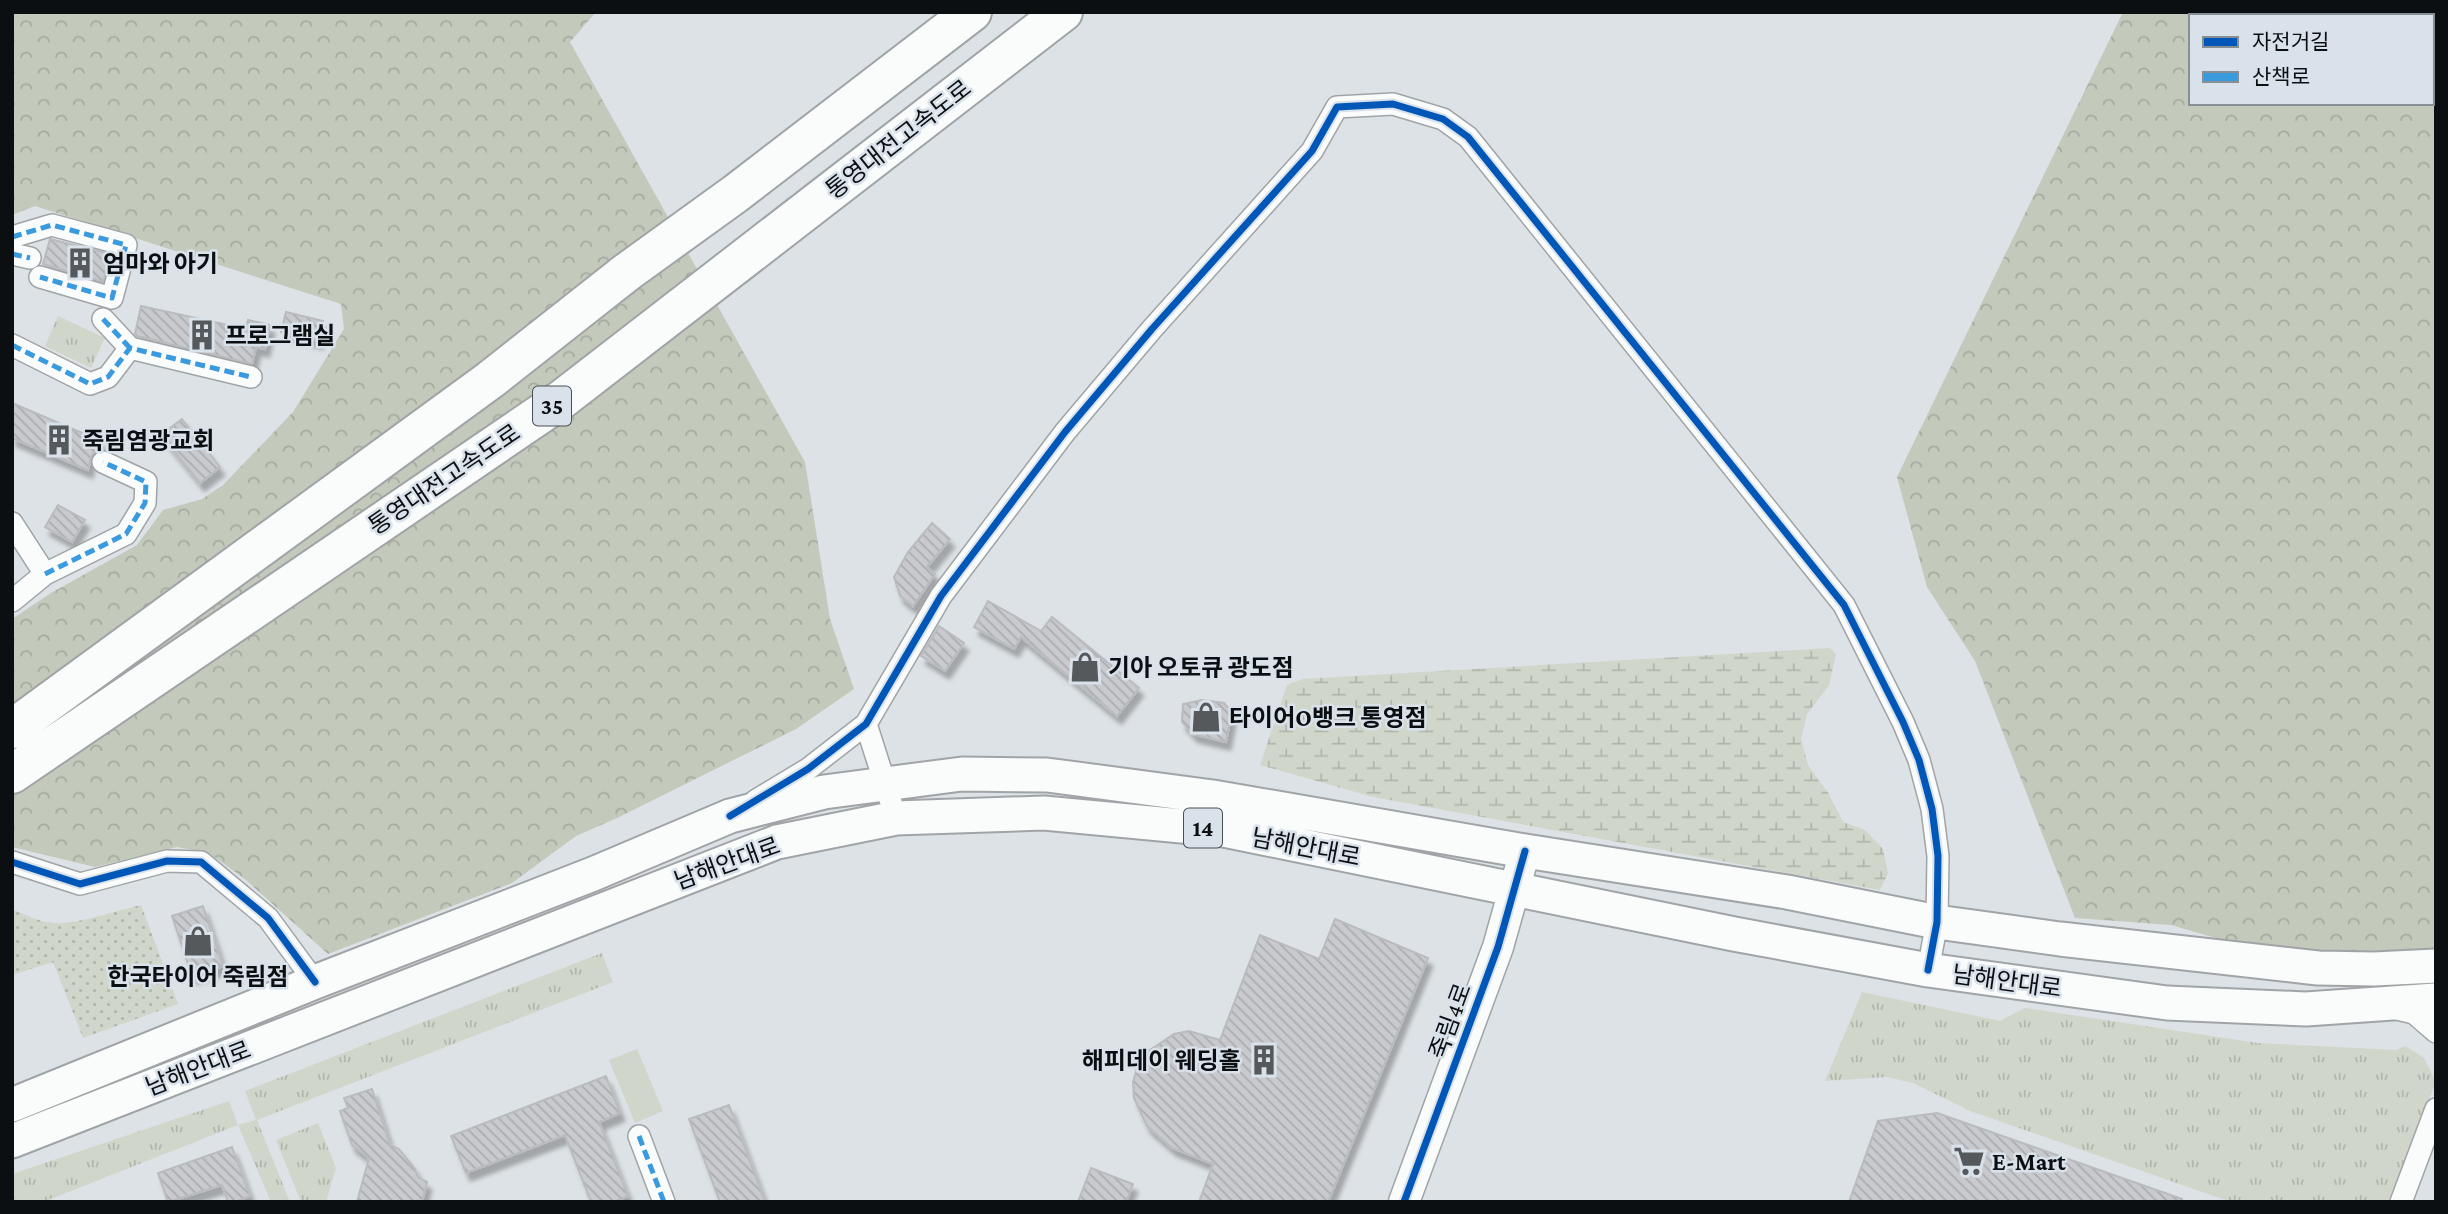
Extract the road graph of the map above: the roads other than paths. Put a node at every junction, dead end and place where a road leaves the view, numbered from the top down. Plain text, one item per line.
1 (972, 12) edge
2 (1063, 12) edge
3 (12, 237) edge
4 (28, 263) edge
5 (103, 320) dead end
6 (12, 345) edge
7 (130, 348) junction
8 (251, 377) dead end
9 (103, 462) dead end
10 (12, 523) edge
11 (45, 574) junction
12 (12, 601) edge
13 (866, 724) junction
14 (12, 729) edge
15 (16, 771) edge
16 (884, 784) junction
17 (730, 816) junction
18 (896, 818) junction
19 (1525, 851) junction
20 (12, 862) edge
21 (1514, 889) junction
22 (1937, 922) junction
23 (2436, 966) edge
24 (1928, 970) junction
25 (315, 982) junction
26 (2436, 1000) edge
27 (2378, 1003) junction
28 (2436, 1032) edge
29 (12, 1105) edge
30 (2436, 1109) edge
31 (639, 1136) dead end
32 (12, 1141) edge
33 (664, 1202) edge
34 (1404, 1202) edge
35 (2401, 1202) edge

1 - 14 highway, 통영대전고속도로 / 35
2 - 15 highway, 통영대전고속도로 / 35
3 - 4 street
5 - 7 street
6 - 7 street
7 - 8 street
9 - 11 street
10 - 11 street
11 - 12 street
13 - 16 street
13 - 17 street
13 - 22 street
16 - 17 main road, 남해안대로 / 14
16 - 18 street
16 - 19 main road, 남해안대로 / 14
17 - 25 main road, 남해안대로 / 14
18 - 21 main road, 남해안대로 / 14
18 - 32 main road, 남해안대로 / 14
19 - 21 street, 죽림4로
19 - 22 main road, 남해안대로 / 14
20 - 25 street
21 - 24 main road, 남해안대로 / 14
21 - 34 street, 죽림4로
22 - 23 main road, 남해안대로 / 14
22 - 24 street
24 - 27 main road, 남해안대로 / 14
25 - 29 main road, 남해안대로 / 14
26 - 27 main road, 남해안대로 / 14
27 - 28 street
30 - 35 street
31 - 33 street

